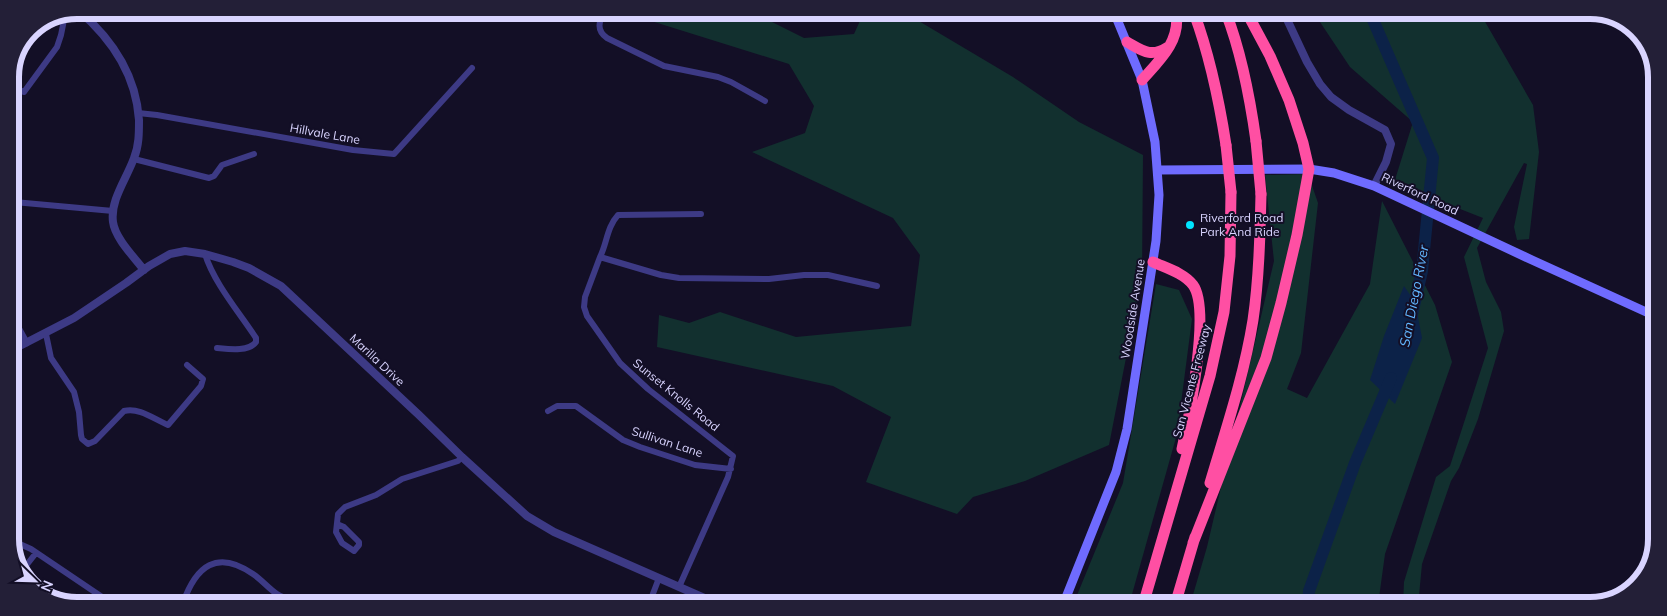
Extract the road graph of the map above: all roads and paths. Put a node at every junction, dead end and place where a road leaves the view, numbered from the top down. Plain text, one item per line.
1 (87, 19) edge
2 (601, 19) edge
3 (1117, 19) edge
4 (1176, 19) edge
5 (1196, 19) edge
6 (1228, 19) edge
7 (1250, 19) edge
8 (1287, 19) edge
9 (65, 20) edge
10 (1127, 42) junction
11 (1171, 44) junction
12 (472, 68) dead end
13 (1142, 80) junction
14 (19, 90) edge
15 (765, 101) dead end
16 (138, 113) junction
17 (254, 154) dead end
18 (134, 159) junction
19 (1309, 169) junction
20 (1158, 170) junction
21 (1374, 186) junction
22 (19, 202) edge
23 (113, 211) junction
24 (701, 214) dead end
25 (205, 254) junction
26 (600, 257) junction
27 (1153, 262) junction
28 (144, 270) junction
29 (877, 286) dead end
30 (1648, 313) edge
31 (19, 329) edge
32 (46, 334) junction
33 (26, 343) junction
34 (19, 346) edge
35 (217, 348) dead end
36 (187, 365) dead end
37 (548, 410) dead end
38 (462, 457) junction
39 (731, 469) junction
40 (337, 524) dead end
41 (1193, 543) junction
42 (19, 545) edge
43 (36, 552) junction
44 (26, 566) edge
45 (659, 578) junction
46 (1149, 584) junction
47 (679, 587) junction
48 (104, 597) edge
49 (185, 597) edge
50 (284, 597) edge
51 (652, 597) edge
52 (702, 597) edge
53 (1066, 597) edge
54 (1145, 597) edge
55 (1177, 597) edge

1 - 16 street
2 - 15 street
3 - 10 main road, Woodside Avenue
4 - 11 highway
5 - 46 highway, San Vicente Freeway, bridge
6 - 41 highway, bridge
7 - 19 highway
8 - 21 street
9 - 14 street
10 - 11 highway
10 - 13 main road, Woodside Avenue
11 - 13 highway
12 - 16 street, Hillvale Lane
13 - 20 main road, Woodside Avenue
16 - 18 street
17 - 18 street
18 - 23 street
19 - 20 main road, Riverford Road
19 - 21 main road, Riverford Road
19 - 41 highway
20 - 27 main road, Woodside Avenue
21 - 30 main road, Riverford Road
22 - 23 street
23 - 28 street
24 - 26 street
25 - 28 street, Marilla Drive
25 - 35 street
25 - 38 street, Marilla Drive
26 - 29 street
26 - 39 street, Sunset Knolls Road
27 - 46 highway
27 - 53 main road, Woodside Avenue
28 - 32 street, Marilla Drive
31 - 33 street
32 - 33 street, Marilla Drive
32 - 36 street
33 - 34 street, Marilla Drive
37 - 39 street, Sullivan Lane
38 - 40 street
38 - 45 street, Marilla Drive
39 - 47 street
41 - 55 highway
42 - 43 street
43 - 44 street
43 - 48 street
45 - 47 street, Marilla Drive
45 - 51 street
46 - 54 highway, San Vicente Freeway
47 - 52 street, Marilla Drive
49 - 50 street

